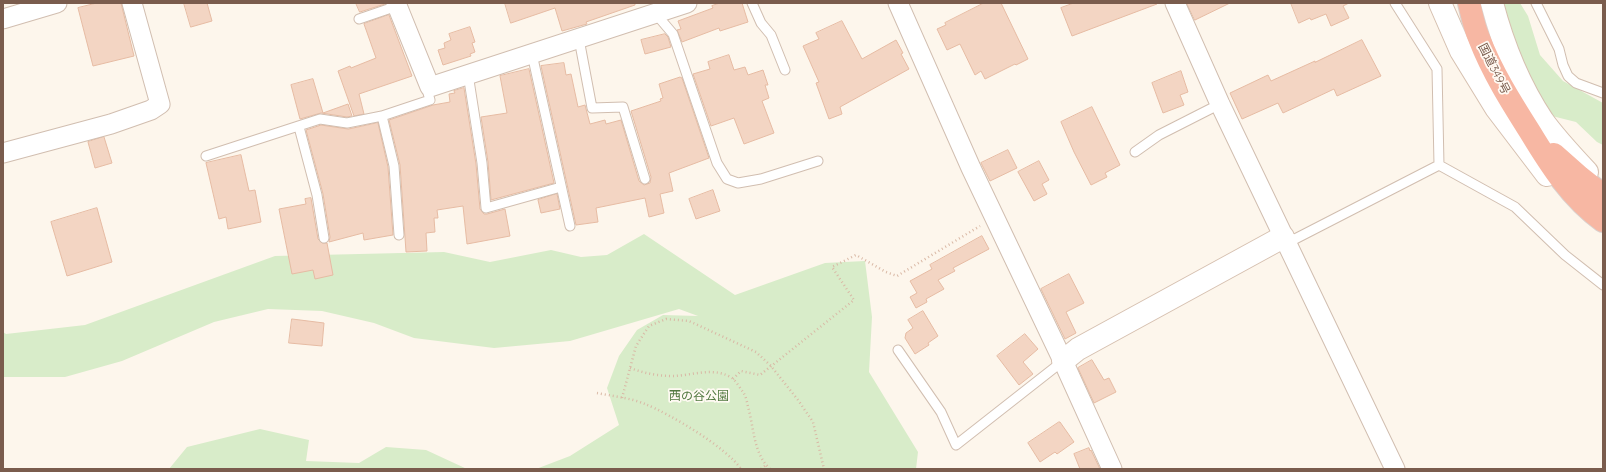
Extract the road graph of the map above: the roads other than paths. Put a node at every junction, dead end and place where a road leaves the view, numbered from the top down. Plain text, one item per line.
1 (57, 3) edge
2 (132, 3) edge
3 (688, 3) edge
4 (752, 3) edge
5 (898, 3) edge
6 (1175, 3) edge
7 (1395, 3) edge
8 (1440, 3) edge
9 (1469, 3) edge
10 (1492, 3) edge
11 (1536, 3) edge
12 (397, 4) edge
13 (656, 14) junction
14 (3, 19) edge
15 (359, 19) dead end
16 (579, 39) junction
17 (532, 54) junction
18 (785, 70) dead end
19 (468, 74) junction
20 (430, 87) junction
21 (1603, 93) edge
22 (1220, 104) junction
23 (382, 116) junction
24 (299, 127) junction
25 (1528, 130) junction
26 (1135, 152) dead end
27 (3, 153) edge
28 (206, 156) dead end
29 (818, 161) dead end
30 (1439, 165) junction
31 (645, 179) dead end
32 (1603, 187) edge
33 (561, 188) junction
34 (1603, 195) edge
35 (1601, 220) edge
36 (570, 226) dead end
37 (400, 234) dead end
38 (1283, 237) junction
39 (324, 238) dead end
40 (1603, 285) edge
41 (898, 350) dead end
42 (1064, 361) junction
43 (1112, 469) edge
44 (1396, 469) edge

1 - 14 street
2 - 27 street
3 - 13 street
4 - 18 lane
5 - 42 street
6 - 22 street
7 - 30 lane
8 - 35 street
9 - 25 highway, 国道349号
10 - 32 street
11 - 21 lane
12 - 15 lane
12 - 20 street
13 - 16 street
13 - 29 lane
16 - 17 street
16 - 31 lane
17 - 19 street
17 - 33 lane
19 - 20 street
19 - 33 lane
20 - 23 lane
22 - 26 lane
22 - 38 street
23 - 24 lane
23 - 37 lane
24 - 28 lane
24 - 39 lane
25 - 34 highway, 国道349号
25 - 35 highway, 国道349号
30 - 38 lane
30 - 40 lane
33 - 36 lane
38 - 42 street
38 - 44 street
41 - 42 lane
42 - 43 street

